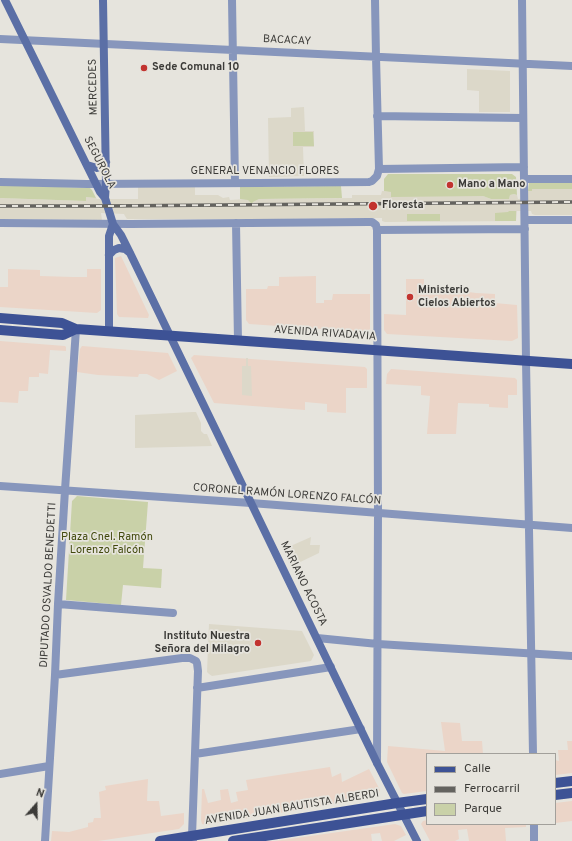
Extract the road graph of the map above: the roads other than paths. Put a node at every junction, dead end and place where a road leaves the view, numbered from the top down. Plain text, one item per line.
1 (5, 0) edge
2 (103, 0) edge
3 (232, 0) edge
4 (375, 0) edge
5 (522, 0) edge
6 (0, 39) edge
7 (25, 40) junction
8 (104, 44) junction
9 (233, 50) junction
10 (376, 57) junction
11 (522, 64) junction
12 (572, 66) edge
13 (377, 116) junction
14 (522, 118) junction
15 (106, 162) junction
16 (87, 165) junction
17 (524, 168) junction
18 (379, 169) junction
19 (524, 179) junction
20 (572, 179) edge
21 (0, 182) edge
22 (106, 183) junction
23 (235, 183) junction
24 (96, 184) junction
25 (105, 198) junction
26 (572, 220) edge
27 (236, 223) junction
28 (0, 224) edge
29 (113, 224) junction
30 (525, 224) junction
31 (376, 227) junction
32 (130, 253) junction
33 (109, 255) junction
34 (0, 318) edge
35 (76, 329) junction
36 (0, 330) edge
37 (109, 332) junction
38 (170, 336) junction
39 (238, 341) junction
40 (378, 350) junction
41 (526, 361) junction
42 (572, 364) edge
43 (0, 486) edge
44 (65, 490) junction
45 (251, 503) junction
46 (378, 512) junction
47 (529, 525) junction
48 (572, 528) edge
49 (58, 604) junction
50 (173, 613) dead end
51 (317, 638) junction
52 (378, 644) junction
53 (532, 654) junction
54 (572, 656) edge
55 (331, 667) junction
56 (55, 675) junction
57 (197, 688) junction
58 (361, 729) junction
59 (533, 753) edge
60 (195, 754) junction
61 (377, 764) junction
62 (49, 766) junction
63 (0, 774) edge
64 (572, 781) edge
65 (556, 783) edge
66 (572, 793) edge
67 (556, 795) edge
68 (426, 799) edge
69 (397, 803) junction
70 (426, 811) edge
71 (403, 814) junction
72 (534, 825) edge
73 (234, 829) junction
74 (193, 838) edge
75 (45, 841) edge
76 (160, 841) edge
77 (235, 841) edge
78 (417, 841) edge
79 (534, 841) edge

1 - 7 street, SEGUROLA
2 - 8 street, MERCEDES
3 - 9 street
4 - 10 street
5 - 11 street
6 - 7 street, BACACAY
7 - 8 street, BACACAY
7 - 16 street, SEGUROLA
8 - 9 street, BACACAY
8 - 15 street, MERCEDES
9 - 10 street, BACACAY
9 - 23 street
10 - 11 street, BACACAY
10 - 13 street
11 - 12 street, BACACAY
11 - 14 street
13 - 14 street
13 - 18 street
14 - 17 street
15 - 16 street
15 - 22 street, MERCEDES
16 - 24 street, SEGUROLA
17 - 18 street
17 - 19 street
18 - 23 street, GENERAL VENANCIO FLORES
19 - 20 street
19 - 30 street
21 - 24 street, GENERAL VENANCIO FLORES
22 - 23 street, GENERAL VENANCIO FLORES
22 - 24 street, GENERAL VENANCIO FLORES
22 - 25 street, MERCEDES
24 - 25 street, SEGUROLA
25 - 29 street, SEGUROLA
26 - 30 street
27 - 29 street
27 - 31 street
27 - 39 street
28 - 29 street
29 - 32 street, SEGUROLA
29 - 33 street
30 - 31 street
30 - 41 street
31 - 40 street
32 - 33 street
32 - 38 street, SEGUROLA
33 - 37 street
34 - 35 main road, AVENIDA RIVADAVIA
35 - 36 main road, AVENIDA RIVADAVIA
35 - 37 main road, AVENIDA RIVADAVIA
35 - 44 street, DIPUTADO OSVALDO BENEDETTI
37 - 38 main road, AVENIDA RIVADAVIA
38 - 39 main road, AVENIDA RIVADAVIA
38 - 45 street, MARIANO ACOSTA
39 - 40 main road, AVENIDA RIVADAVIA
40 - 41 main road, AVENIDA RIVADAVIA
40 - 46 street
41 - 42 main road, AVENIDA RIVADAVIA
41 - 47 street
43 - 44 street, CORONEL RAMÓN LORENZO FALCÓN
44 - 45 street, CORONEL RAMÓN LORENZO FALCÓN
44 - 49 street, DIPUTADO OSVALDO BENEDETTI
45 - 46 street, CORONEL RAMÓN LORENZO FALCÓN
45 - 51 street, MARIANO ACOSTA
46 - 47 street, CORONEL RAMÓN LORENZO FALCÓN
46 - 52 street
47 - 48 street, CORONEL RAMÓN LORENZO FALCÓN
47 - 53 street
49 - 50 street
49 - 56 street, DIPUTADO OSVALDO BENEDETTI
51 - 52 street
51 - 55 street, MARIANO ACOSTA
52 - 53 street
52 - 61 street
53 - 54 street
53 - 59 street
55 - 57 street
55 - 58 street, MARIANO ACOSTA
56 - 57 street
56 - 62 street, DIPUTADO OSVALDO BENEDETTI
57 - 60 street
58 - 60 street
58 - 61 street, MARIANO ACOSTA
60 - 74 street
61 - 69 street, MARIANO ACOSTA
62 - 63 street
62 - 75 street, DIPUTADO OSVALDO BENEDETTI
64 - 65 main road
66 - 67 main road
68 - 69 main road, AVENIDA JUAN BAUTISTA ALBERDI
69 - 71 street, MARIANO ACOSTA
69 - 73 main road, AVENIDA JUAN BAUTISTA ALBERDI
70 - 71 main road
71 - 77 main road
71 - 78 street, MARIANO ACOSTA
72 - 79 street
73 - 74 main road, AVENIDA JUAN BAUTISTA ALBERDI
73 - 77 street
74 - 76 main road, AVENIDA JUAN BAUTISTA ALBERDI

